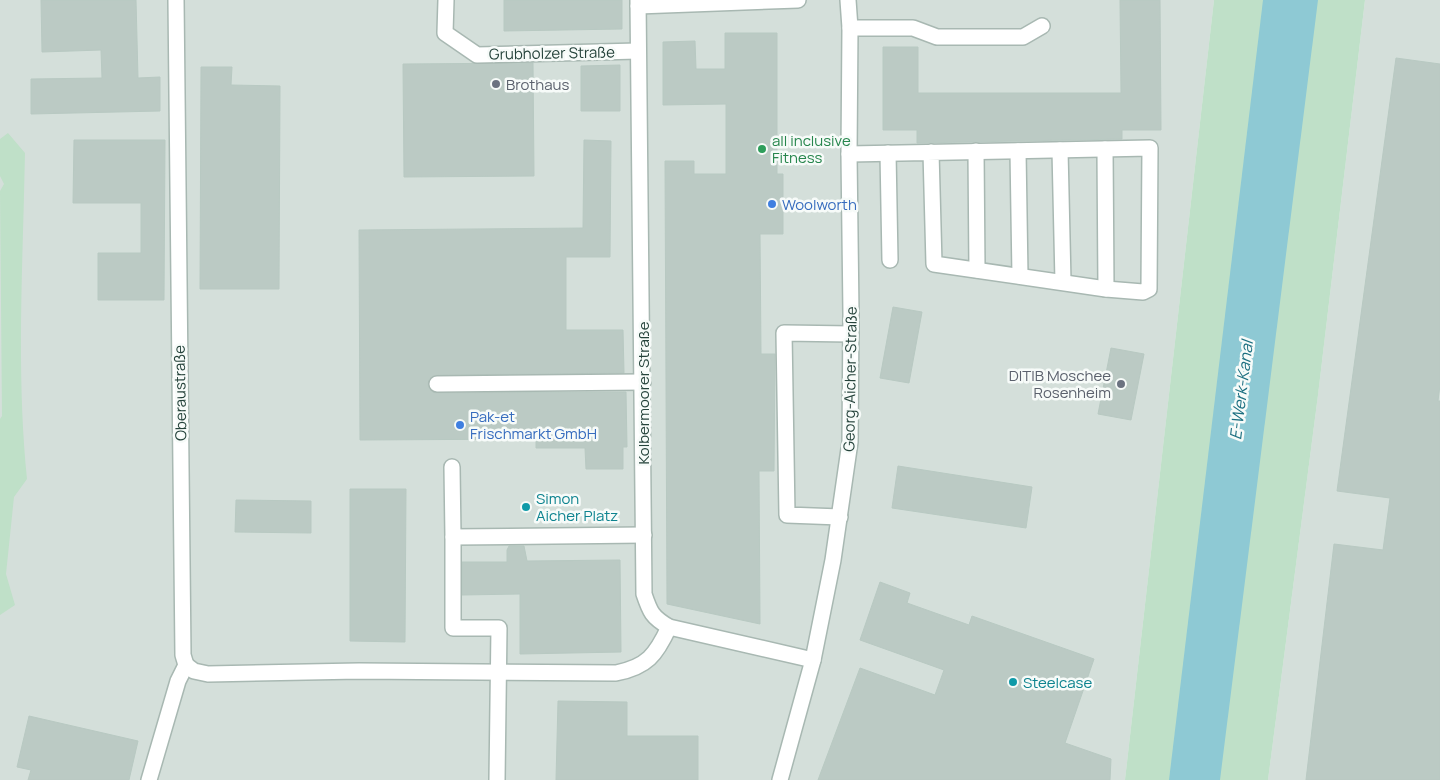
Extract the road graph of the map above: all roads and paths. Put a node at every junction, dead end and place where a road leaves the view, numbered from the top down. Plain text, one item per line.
1 (176, 0) edge
2 (446, 0) edge
3 (779, 0) edge
4 (798, 0) edge
5 (848, 0) edge
6 (638, 3) edge
7 (1042, 26) dead end
8 (850, 28) junction
9 (638, 51) junction
10 (1105, 149) junction
11 (1060, 150) junction
12 (1018, 151) junction
13 (931, 152) junction
14 (976, 152) junction
15 (888, 153) junction
16 (849, 154) junction
17 (890, 260) dead end
18 (977, 270) junction
19 (1020, 276) junction
20 (1063, 282) junction
21 (1106, 289) junction
22 (851, 334) junction
23 (643, 382) junction
24 (437, 384) dead end
25 (452, 467) dead end
26 (840, 517) junction
27 (644, 535) junction
28 (453, 537) junction
29 (669, 627) junction
30 (813, 660) junction
31 (186, 665) junction
32 (499, 672) junction
33 (149, 780) edge
34 (496, 780) edge
35 (780, 780) edge

1 - 31 street, Oberaustraße
2 - 9 street, Grubholzer Straße
3 - 4 street
3 - 6 street
5 - 8 street, Georg-Aicher-Straße
6 - 9 street, Kolbermoorer Straße
7 - 8 street
8 - 16 street, Georg-Aicher-Straße
9 - 23 street, Kolbermoorer Straße
10 - 11 street
10 - 21 street
10 - 21 street
11 - 12 street
11 - 20 street
12 - 14 street
12 - 19 street
13 - 14 street
13 - 15 street
13 - 18 street
14 - 18 street
15 - 16 street
15 - 17 street
16 - 22 street, Georg-Aicher-Straße
18 - 19 street
19 - 20 street
20 - 21 street
22 - 26 street, Georg-Aicher-Straße
22 - 26 street
23 - 24 street
23 - 27 street, Kolbermoorer Straße
25 - 28 street
26 - 30 street, Georg-Aicher-Straße
27 - 28 street
27 - 29 street, Kolbermoorer Straße
28 - 32 street
29 - 30 street, Kolbermoorer Straße
29 - 32 street
30 - 35 street, Georg-Aicher-Straße
31 - 32 street
31 - 33 street
32 - 34 street

